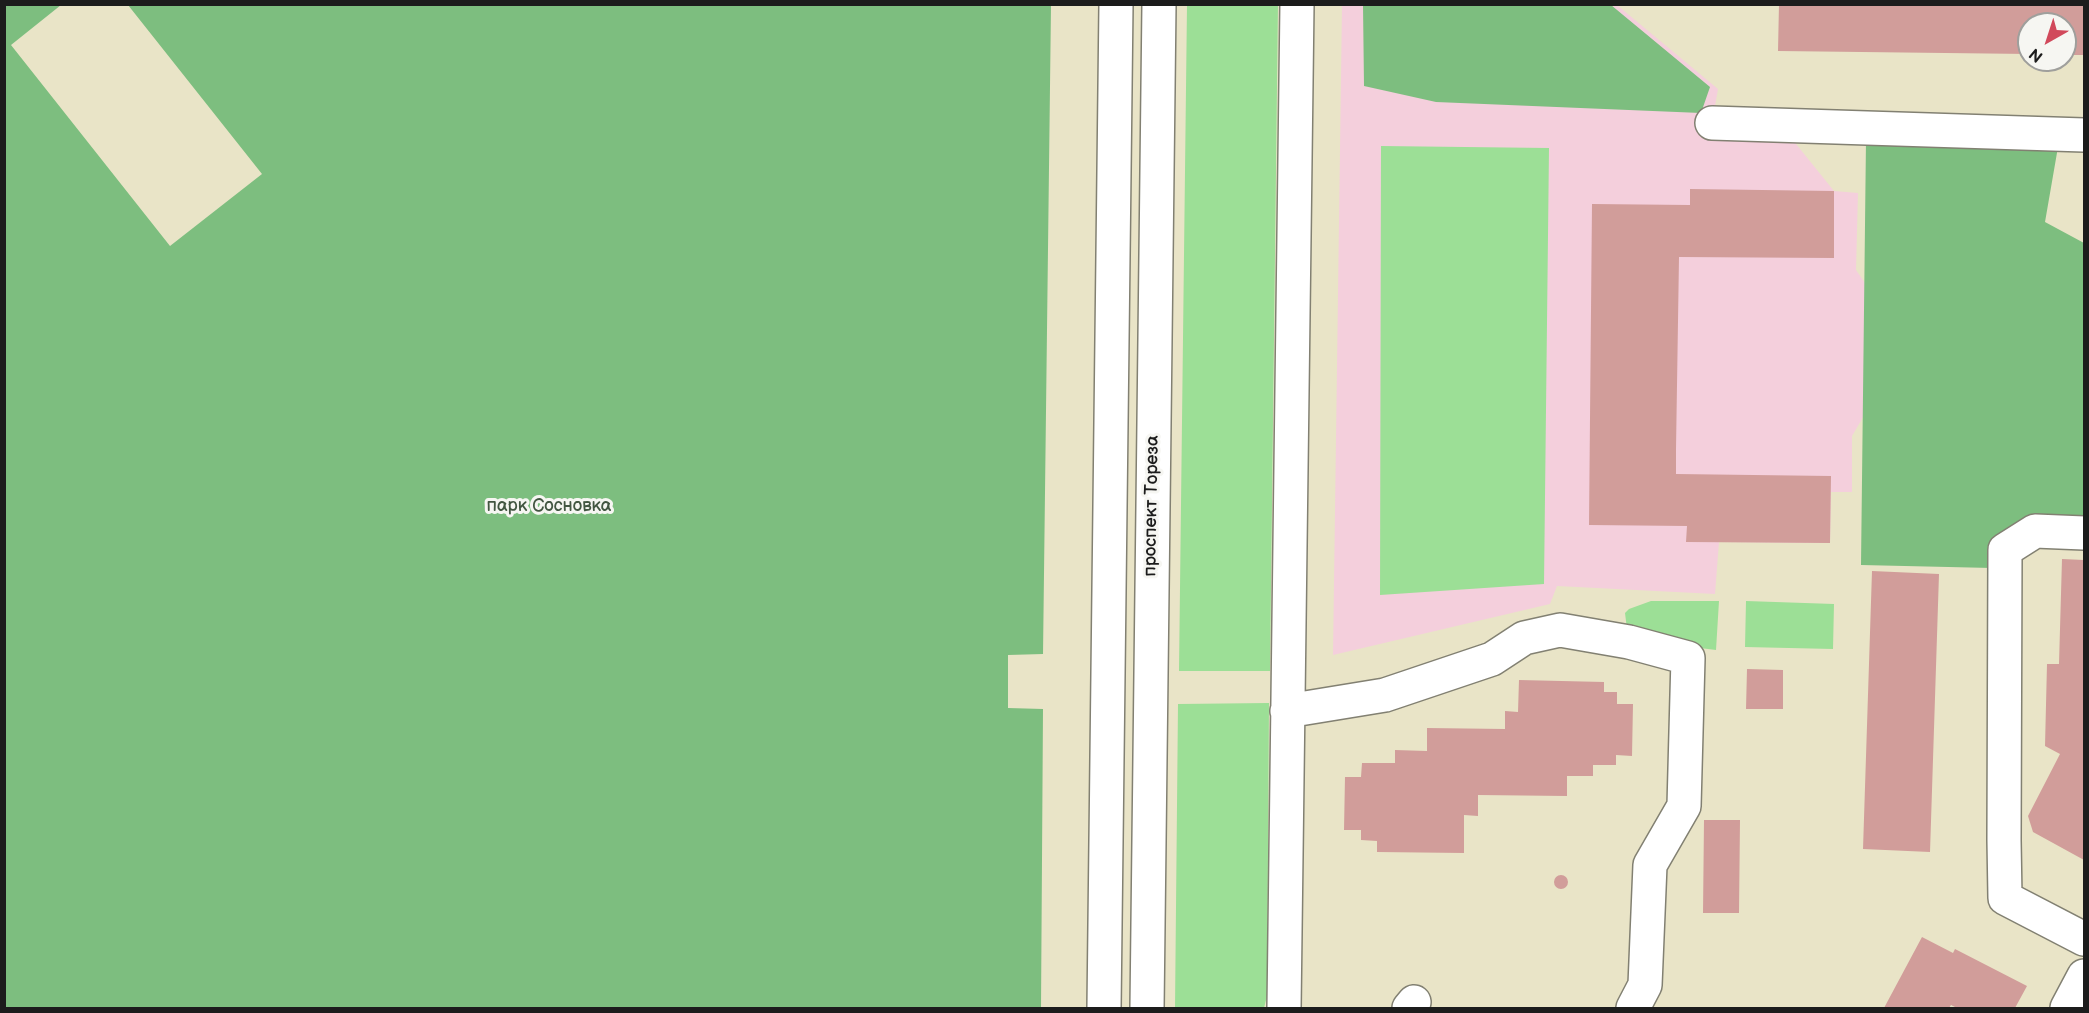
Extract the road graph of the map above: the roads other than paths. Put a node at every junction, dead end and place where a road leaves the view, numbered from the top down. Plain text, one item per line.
1 (1116, 4) edge
2 (1159, 4) edge
3 (1297, 4) edge
4 (1712, 123) dead end
5 (2085, 135) edge
6 (2085, 533) edge
7 (1287, 711) junction
8 (2085, 939) edge
9 (2085, 976) edge
10 (1104, 1008) edge
11 (1147, 1008) edge
12 (1284, 1008) edge
13 (1633, 1008) edge
14 (2067, 1008) edge

1 - 10 main road
2 - 11 main road, проспект Тореза
3 - 7 main road
4 - 5 main road
6 - 8 main road
7 - 12 main road
7 - 13 main road
9 - 14 main road

